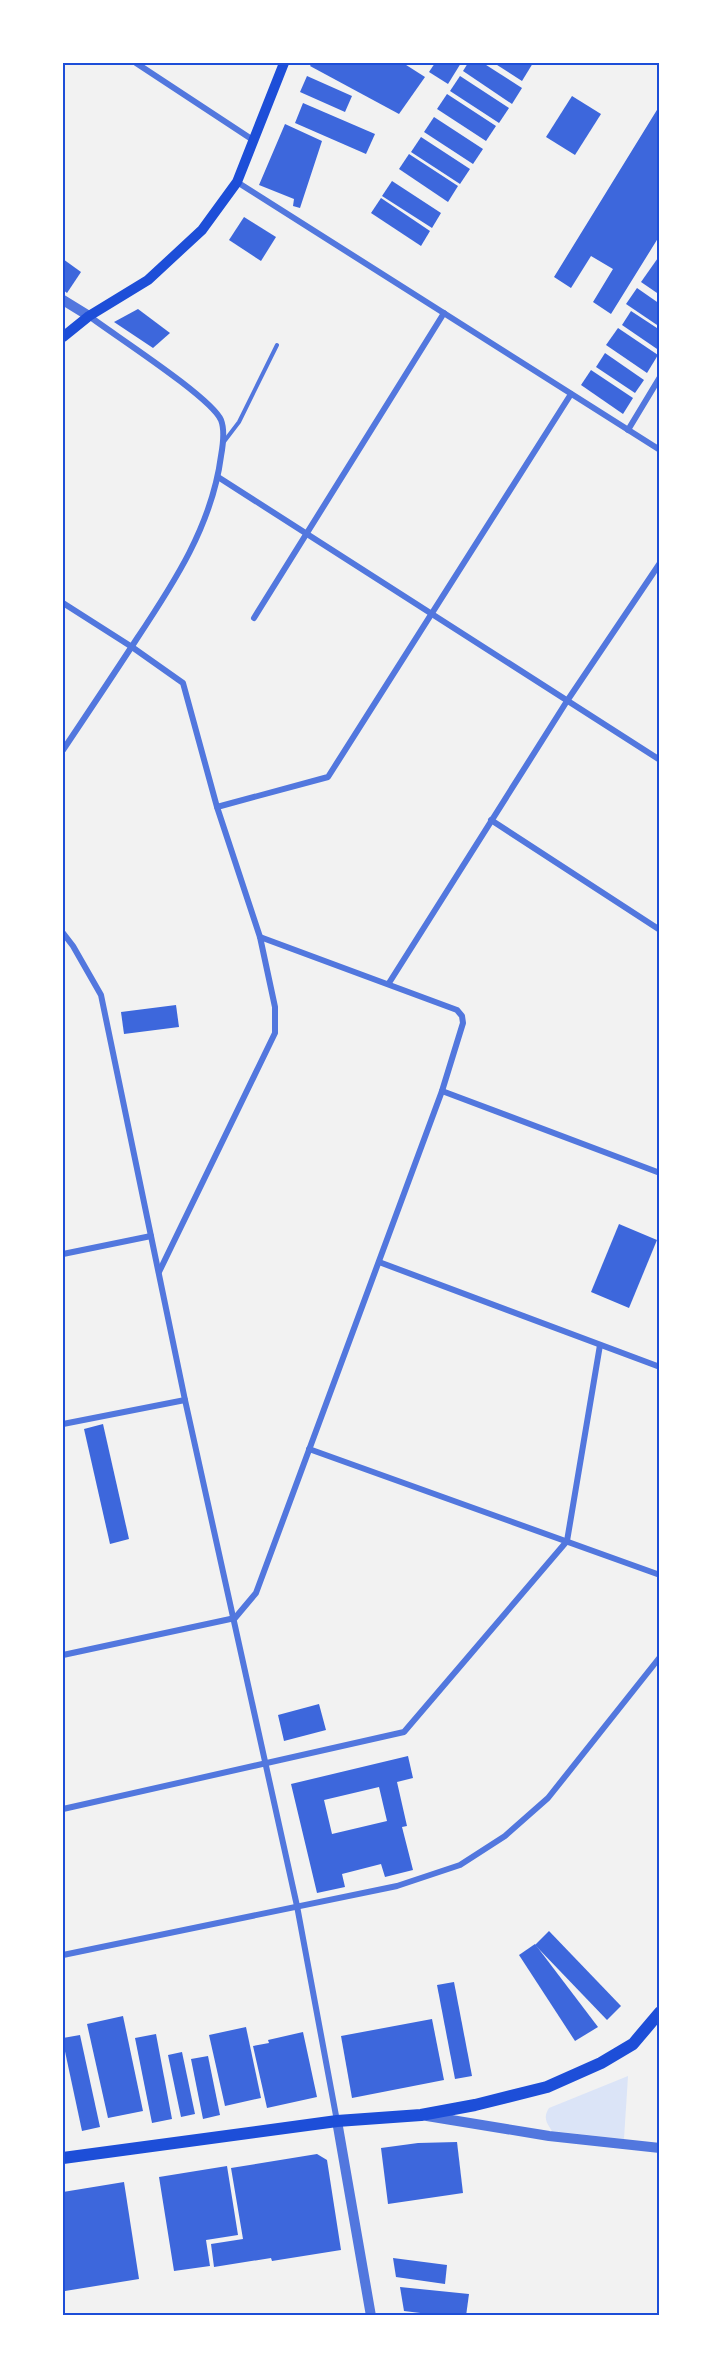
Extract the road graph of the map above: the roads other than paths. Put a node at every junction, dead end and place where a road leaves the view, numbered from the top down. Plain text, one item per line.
1 (136, 63) edge
2 (284, 63) edge
3 (253, 140) junction
4 (237, 182) junction
5 (63, 300) edge
6 (444, 313) junction
7 (89, 316) junction
8 (63, 337) edge
9 (277, 345) dead end
10 (660, 377) edge
11 (571, 394) junction
12 (628, 430) junction
13 (223, 444) junction
14 (660, 450) edge
15 (218, 477) junction
16 (306, 534) junction
17 (660, 563) edge
18 (63, 603) edge
19 (432, 614) junction
20 (254, 618) dead end
21 (132, 647) junction
22 (567, 701) junction
23 (63, 750) edge
24 (660, 760) edge
25 (217, 807) junction
26 (491, 820) junction
27 (660, 930) edge
28 (63, 933) edge
29 (260, 937) junction
30 (389, 983) junction
31 (442, 1091) junction
32 (660, 1173) edge
33 (151, 1236) junction
34 (63, 1254) edge
35 (379, 1262) junction
36 (159, 1274) junction
37 (600, 1345) junction
38 (660, 1367) edge
39 (185, 1400) junction
40 (63, 1425) edge
41 (309, 1449) junction
42 (567, 1541) junction
43 (660, 1575) edge
44 (235, 1618) junction
45 (63, 1655) edge
46 (660, 1657) edge
47 (266, 1763) junction
48 (63, 1809) edge
49 (297, 1906) junction
50 (63, 1955) edge
51 (660, 2012) edge
52 (421, 2115) junction
53 (337, 2121) junction
54 (660, 2148) edge
55 (63, 2158) edge
56 (371, 2316) edge

1 - 3 street
2 - 3 main road
3 - 4 main road
4 - 6 street
4 - 7 main road
5 - 7 street
6 - 11 street
6 - 16 street
7 - 8 main road
7 - 13 street
9 - 13 lane
10 - 12 street
11 - 12 street
11 - 19 street
12 - 14 street
13 - 15 street
15 - 16 street
15 - 21 street
16 - 19 street
16 - 20 street
17 - 22 street
18 - 21 street
19 - 22 street
19 - 25 street
21 - 23 street
21 - 25 street
22 - 24 street
22 - 26 street
25 - 29 street
26 - 27 street
26 - 30 street
28 - 33 street
29 - 30 street
29 - 36 street
30 - 31 street
31 - 32 street
31 - 35 street
33 - 34 street
33 - 36 street
35 - 37 street
35 - 41 street
36 - 39 street
37 - 38 street
37 - 42 street
39 - 40 street
39 - 44 street
41 - 42 street
41 - 44 street
42 - 43 street
42 - 47 street
44 - 45 street
44 - 47 street
46 - 49 street
47 - 48 street
47 - 49 street
49 - 50 street
49 - 53 street
51 - 52 main road
52 - 53 main road
52 - 54 street
53 - 55 main road
53 - 56 street

